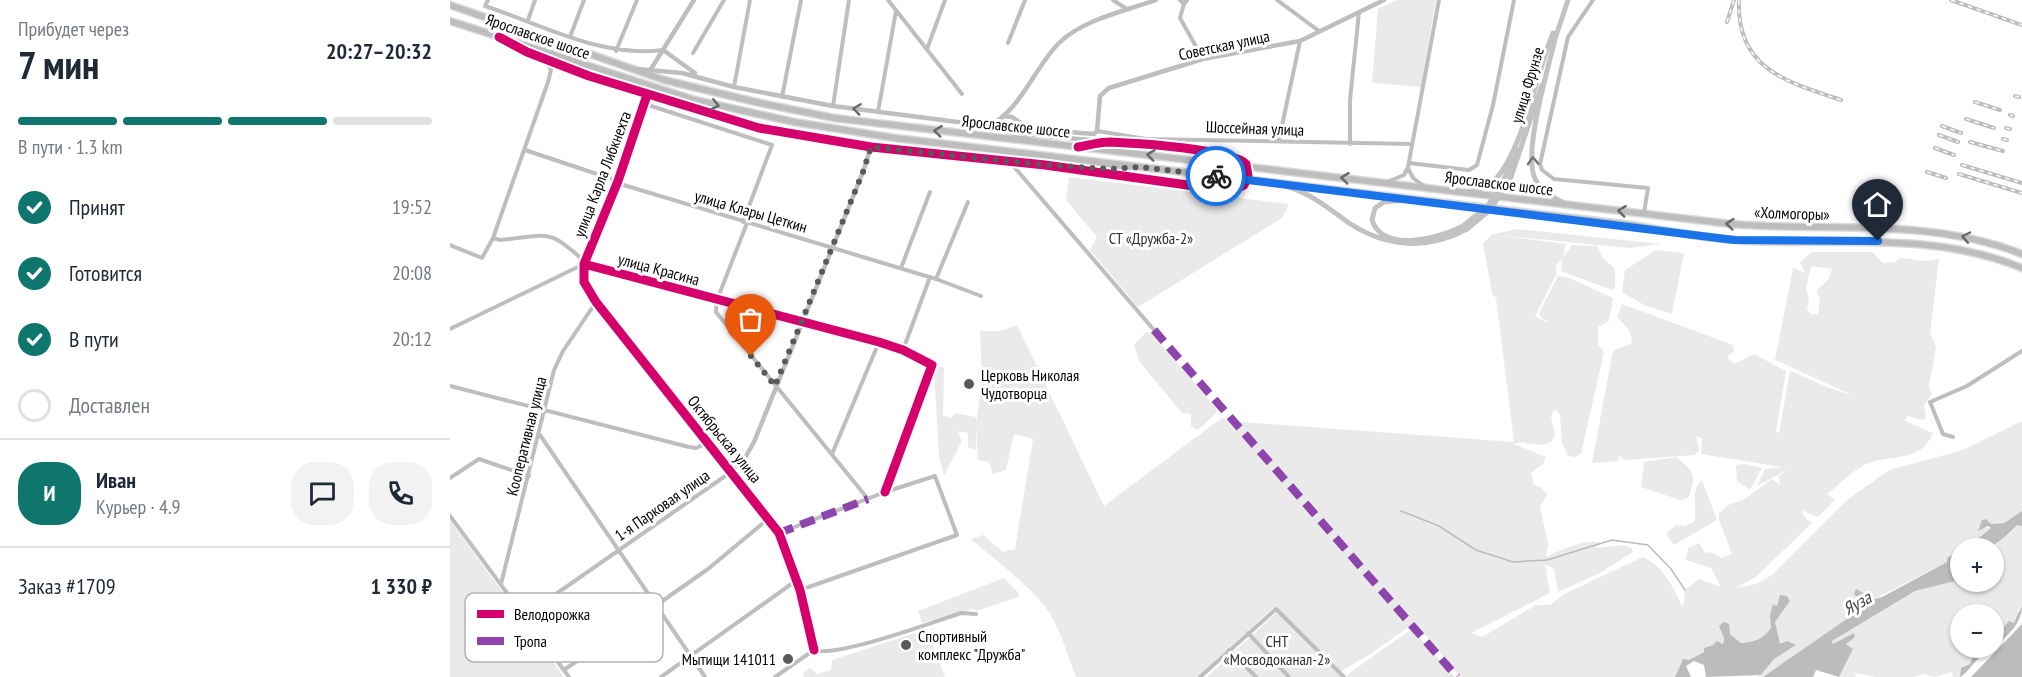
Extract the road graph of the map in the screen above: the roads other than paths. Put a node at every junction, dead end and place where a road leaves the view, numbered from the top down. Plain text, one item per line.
1 (488, 0) edge
2 (535, 0) edge
3 (584, 0) edge
4 (637, 0) edge
5 (694, 0) edge
6 (724, 0) edge
7 (750, 0) edge
8 (801, 0) edge
9 (849, 0) edge
10 (888, 0) edge
11 (945, 0) edge
12 (1024, 0) edge
13 (1113, 0) edge
14 (1156, 0) edge
15 (1277, 0) edge
16 (1384, 0) edge
17 (1439, 0) edge
18 (1514, 0) edge
19 (1567, 0) edge
20 (1593, 0) edge
21 (1183, 1) edge
22 (450, 4) edge
23 (1127, 9) junction
24 (896, 10) junction
25 (1359, 12) junction
26 (528, 20) junction
27 (450, 21) edge
28 (1319, 31) junction
29 (1555, 34) junction
30 (570, 36) junction
31 (499, 38) junction
32 (1300, 41) junction
33 (1008, 43) dead end
34 (927, 49) junction
35 (663, 50) junction
36 (616, 51) junction
37 (651, 51) junction
38 (693, 53) dead end
39 (1203, 59) junction
40 (547, 60) junction
41 (658, 60) junction
42 (559, 64) junction
43 (630, 69) junction
44 (651, 69) junction
45 (551, 70) junction
46 (702, 77) junction
47 (734, 87) junction
48 (962, 93) dead end
49 (647, 95) junction
50 (782, 97) junction
51 (645, 104) junction
52 (833, 106) junction
53 (878, 112) junction
54 (1005, 116) junction
55 (989, 126) junction
56 (1097, 131) junction
57 (1010, 132) junction
58 (1279, 140) junction
59 (1038, 142) junction
60 (1107, 142) junction
61 (1350, 144) junction
62 (1412, 144) junction
63 (871, 147) junction
64 (1078, 147) junction
65 (525, 150) junction
66 (1008, 160) junction
67 (1022, 162) junction
68 (1045, 165) junction
69 (1409, 165) junction
70 (1140, 167) junction
71 (1022, 175) junction
72 (617, 182) junction
73 (1269, 182) junction
74 (1383, 183) junction
75 (1427, 188) junction
76 (930, 192) dead end
77 (1464, 192) junction
78 (1417, 199) junction
79 (968, 202) dead end
80 (1565, 204) junction
81 (1644, 214) junction
82 (1701, 221) joint
83 (745, 222) junction
84 (1465, 227) junction
85 (1707, 236) joint
86 (493, 238) junction
87 (450, 245) edge
88 (833, 247) junction
89 (2022, 254) edge
90 (584, 263) junction
91 (901, 268) junction
92 (2020, 268) edge
93 (930, 277) junction
94 (936, 279) junction
95 (981, 296) dead end
96 (717, 300) junction
97 (596, 302) junction
98 (803, 322) junction
99 (450, 329) edge
100 (1154, 330) dead end
101 (879, 342) junction
102 (903, 350) junction
103 (2022, 351) edge
104 (451, 386) edge
105 (775, 386) junction
106 (545, 409) junction
107 (540, 434) junction
108 (1953, 436) dead end
109 (709, 442) junction
110 (832, 454) junction
111 (732, 471) junction
112 (529, 476) junction
113 (450, 478) edge
114 (885, 492) junction
115 (868, 498) junction
116 (450, 516) edge
117 (769, 518) junction
118 (779, 533) junction
119 (618, 550) junction
120 (797, 580) junction
121 (501, 584) junction
122 (800, 590) junction
123 (507, 593) edge
124 (557, 593) edge
125 (648, 593) edge
126 (663, 601) edge
127 (663, 614) edge
128 (976, 614) dead end
129 (1248, 633) junction
130 (814, 650) junction
131 (1228, 650) junction
132 (691, 657) junction
133 (558, 662) edge
134 (575, 662) edge
135 (564, 670) junction
136 (569, 677) edge
137 (662, 677) edge
138 (705, 677) edge
139 (775, 677) edge
140 (1200, 677) edge
141 (1256, 677) edge
142 (1289, 677) edge
143 (1344, 677) edge

1 - 26 street
2 - 26 street
3 - 30 street
4 - 36 street
5 - 35 street
6 - 38 street
7 - 47 street
8 - 50 street
9 - 52 street
10 - 24 street
11 - 34 street
12 - 33 street
13 - 23 street
14 - 23 street
15 - 28 street
16 - 25 street, Советская улица
17 - 62 street
18 - 69 street
19 - 29 main road, улица Фрунзе
20 - 81 street
21 - 39 street
22 - 43 highway, Ярославское шоссе
23 - 54 street
24 - 34 street
24 - 53 street
25 - 28 street, Советская улица
25 - 61 street
26 - 30 street
27 - 31 highway, Ярославское шоссе
28 - 32 street, Советская улица
29 - 77 main road
80 -> 29 main road
29 - 84 main road, улица Фрунзе, bridge
30 - 36 street
31 - 40 street
31 -> 70 highway, Ярославское шоссе
32 - 39 street, Советская улица
32 - 58 street
34 - 48 street
35 - 37 street
35 - 41 street
35 - 46 street
36 - 37 street
37 - 41 street
39 - 56 street, Советская улица
40 - 42 street
40 - 45 street
41 - 44 street
42 - 45 street
42 - 49 street
43 - 44 street
59 -> 43 highway, Ярославское шоссе
44 - 46 street
45 - 65 street
46 - 47 street
47 - 50 street
49 - 51 street, улица Карла Либкнехта
49 - 63 street
50 - 52 street
51 - 72 street, улица Карла Либкнехта
51 - 83 street
53 -> 52 street
53 - 55 street
54 - 55 street
54 - 56 street
54 - 57 street
55 - 57 street
56 - 58 street, Шоссейная улица
57 - 59 street
57 - 60 street
58 - 61 street, Шоссейная улица
59 - 64 highway, Ярославское шоссе
60 - 64 street
60 - 68 street, bridge
61 - 62 street, Шоссейная улица
62 - 69 street
63 - 66 street
63 - 88 street, 1-я Парковая улица
74 -> 64 highway, Ярославское шоссе
65 - 72 street, улица Клары Цеткин
65 - 86 street
66 - 67 street
66 - 71 street
67 - 68 street
67 - 71 street
68 - 70 street
69 - 74 street
69 - 75 street
70 - 73 highway, Ярославское шоссе
71 - 100 street
72 - 83 street, улица Клары Цеткин
72 - 90 street, улица Карла Либкнехта
73 - 78 highway, Ярославское шоссе
73 - 84 main road
74 - 75 highway, Ярославское шоссе
75 - 77 highway, Ярославское шоссе
76 - 91 street
77 - 80 highway, Ярославское шоссе
78 - 84 main road
78 - 85 highway, Ярославское шоссе
79 - 94 street
81 -> 80 highway, Ярославское шоссе
81 - 82 highway, Ярославское шоссе
89 -> 82 highway, «Холмогоры»
83 - 88 street, улица Клары Цеткин
83 - 96 street
85 - 92 highway, «Холмогоры»
86 - 87 street
86 - 90 street, улица Красина
88 - 91 street, улица Клары Цеткин
88 - 98 street, 1-я Парковая улица
90 - 96 street, улица Красина
90 - 97 street, Октябрьская улица
90 - 99 street
91 - 93 street, улица Клары Цеткин
93 - 94 street, улица Клары Цеткин
93 - 102 street
94 - 95 street, улица Клары Цеткин
96 - 98 street, улица Красина
96 - 105 street
97 - 106 street, Кооперативная улица
97 - 109 street, Октябрьская улица
98 - 101 street, улица Красина
98 - 105 street, 1-я Парковая улица
101 - 102 street, улица Красина
101 - 110 street
102 - 114 street, улица Красина
103 - 108 street
104 - 106 street
105 - 110 street
105 - 111 street, 1-я Парковая улица
106 - 107 street, Кооперативная улица
106 - 109 street
107 - 112 street, Кооперативная улица
107 - 119 street
109 - 111 street, Октябрьская улица
110 - 115 street
111 - 117 street, Октябрьская улица
111 - 119 street, 1-я Парковая улица
112 - 113 street
112 - 121 street, Кооперативная улица
114 - 115 street
114 - 122 street
115 - 118 street
116 - 121 street
117 - 118 street, Октябрьская улица
117 - 126 street
118 - 120 street, Октябрьская улица
119 - 124 street, 1-я Парковая улица
119 - 125 street
120 - 122 street, Октябрьская улица
120 - 132 street
121 - 123 street
122 - 130 street, Октябрьская улица
127 - 132 street
128 - 130 street
129 - 131 street
129 - 142 street
129 - 143 street
130 - 139 street
131 - 140 street
131 - 141 street
132 - 137 street
132 - 138 street
133 - 135 street
134 - 135 street
135 - 136 street

